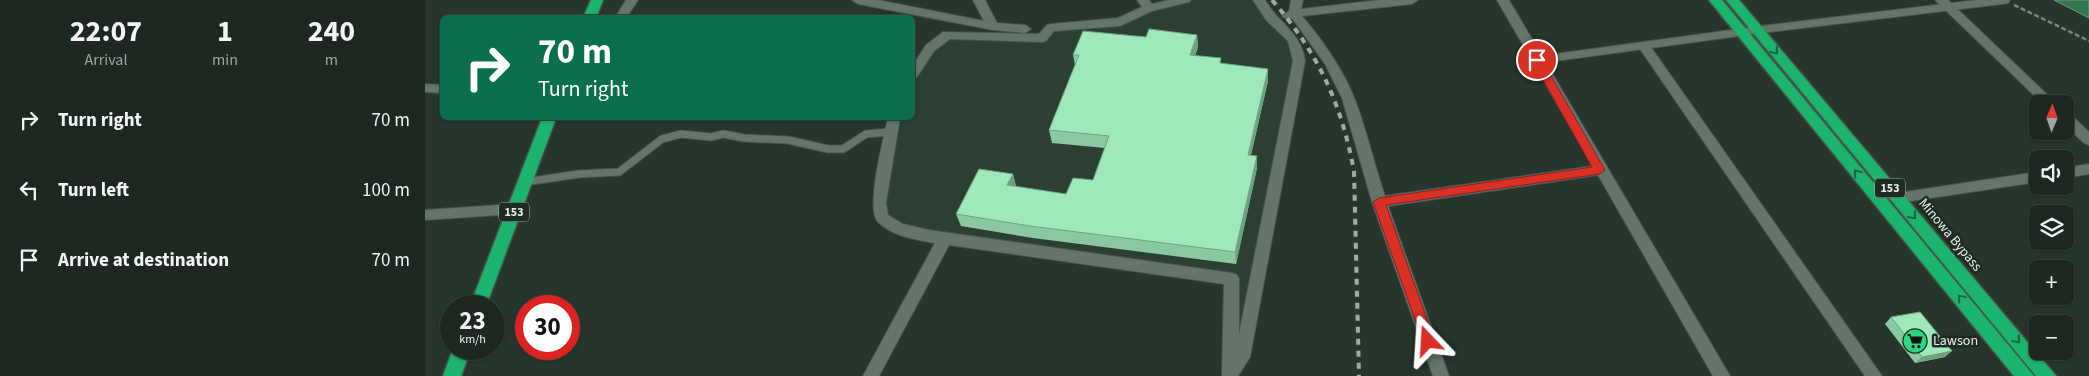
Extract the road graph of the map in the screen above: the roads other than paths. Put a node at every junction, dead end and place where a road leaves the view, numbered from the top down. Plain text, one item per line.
1 (597, 0) edge
2 (633, 0) edge
3 (858, 0) edge
4 (979, 0) edge
5 (1185, 0) edge
6 (1259, 0) edge
7 (1412, 0) edge
8 (1503, 0) edge
9 (1715, 0) edge
10 (1732, 0) edge
11 (2006, 0) edge
12 (1146, 4) edge
13 (1946, 4) edge
14 (1295, 6) edge
15 (590, 15) edge
16 (623, 15) edge
17 (1276, 22) junction
18 (993, 26) junction
19 (1051, 28) junction
20 (1757, 30) junction
21 (1742, 32) junction
22 (1643, 46) junction
23 (1537, 60) junction
24 (915, 71) edge
25 (425, 88) edge
26 (440, 89) edge
27 (2042, 95) edge
28 (548, 120) edge
29 (892, 125) edge
30 (2074, 126) edge
31 (2089, 140) edge
32 (2089, 169) edge
33 (1600, 170) junction
34 (2074, 172) edge
35 (2029, 178) edge
36 (525, 182) junction
37 (1898, 198) junction
38 (1379, 202) junction
39 (515, 209) junction
40 (425, 215) edge
41 (945, 238) junction
42 (482, 295) edge
43 (458, 360) edge
44 (1230, 375) edge
45 (452, 376) edge
46 (871, 376) edge
47 (1441, 376) edge
48 (1722, 376) edge
49 (1875, 376) edge
50 (2025, 376) edge
51 (2047, 376) edge

1 - 15 highway
2 - 16 street
3 - 18 street
4 - 18 street
5 - 12 street
6 - 17 street
7 - 14 street
8 - 23 street
9 - 21 highway, 153
10 - 20 highway, Minowa Bypass / 153
11 - 13 lane
12 - 19 street
13 - 20 lane
13 - 27 street
14 - 17 street
14 - 38 street
17 - 44 street
18 - 19 street
19 - 24 street
20 - 21 lane
20 -> 37 highway, Minowa Bypass / 153
21 - 22 lane
50 -> 21 highway, 153
22 - 23 lane
22 - 49 street
23 - 33 street
25 - 26 street
28 - 36 highway, 153
29 - 36 lane
29 - 41 street
30 - 31 street
32 - 34 street
33 - 38 street
33 - 48 street
35 - 37 street
36 - 39 highway, 153
37 -> 51 highway, Minowa Bypass / 153
38 - 47 street
39 - 40 street
39 - 42 highway, 153
41 - 44 street
41 - 46 street
43 - 45 highway

